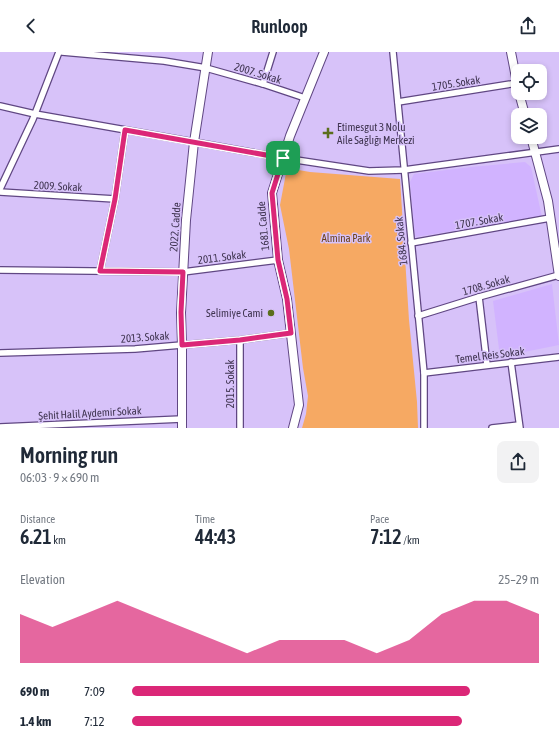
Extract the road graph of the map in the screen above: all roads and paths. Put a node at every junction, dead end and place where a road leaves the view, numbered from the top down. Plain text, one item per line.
1 (59, 52) edge
2 (62, 52) edge
3 (208, 52) edge
4 (273, 52) edge
5 (324, 52) edge
6 (393, 52) edge
7 (511, 52) edge
8 (136, 55) edge
9 (514, 64) edge
10 (206, 68) junction
11 (263, 84) junction
12 (511, 86) edge
13 (305, 98) junction
14 (398, 102) junction
15 (0, 106) edge
16 (35, 114) junction
17 (125, 130) junction
18 (194, 142) junction
19 (533, 144) edge
20 (559, 149) edge
21 (535, 152) junction
22 (283, 158) junction
23 (404, 170) junction
24 (0, 189) edge
25 (0, 192) edge
26 (115, 199) junction
27 (550, 218) junction
28 (412, 243) junction
29 (278, 260) junction
30 (0, 270) edge
31 (100, 271) junction
32 (183, 272) junction
33 (559, 276) edge
34 (479, 297) junction
35 (418, 316) junction
36 (291, 333) junction
37 (240, 340) junction
38 (182, 345) junction
39 (0, 354) edge
40 (559, 357) edge
41 (511, 362) junction
42 (487, 365) junction
43 (424, 373) junction
44 (182, 419) junction
45 (0, 427) edge
46 (519, 427) edge
47 (182, 428) edge
48 (240, 428) edge
49 (293, 428) edge
50 (424, 428) edge
51 (492, 428) edge

1 - 16 street
2 - 8 street, 2007. Sokak
3 - 10 street, 2022. Cadde
4 - 11 street
5 - 13 street, 1681. Cadde
6 - 14 street, 1684. Sokak
7 - 9 street
8 - 10 street, 2007. Sokak
10 - 11 street, 2007. Sokak
10 - 18 street, 2022. Cadde
11 - 13 street, 2007. Sokak
12 - 14 street, 1705. Sokak
13 - 22 street, 1681. Cadde
14 - 23 street, 1684. Sokak
15 - 16 street
16 - 17 street
16 - 24 street
17 - 18 street
17 - 26 street
18 - 22 street
18 - 32 street, 2022. Cadde
19 - 21 street
20 - 21 street
21 - 23 street
21 - 27 street
22 - 23 street
22 - 29 street, 1681. Cadde
23 - 28 street, 1684. Sokak
25 - 26 street, 2009. Sokak
26 - 31 street
27 - 28 street, 1707. Sokak
27 - 33 street
28 - 35 street, 1684. Sokak
29 - 32 street, 2011. Sokak
29 - 36 street, 1681. Cadde
30 - 31 street, 2011. Sokak
31 - 32 street, 2011. Sokak
32 - 38 street, 2022. Cadde
33 - 34 street, 1708. Sokak
34 - 35 street, 1708. Sokak
34 - 42 street
35 - 43 street, 1684. Sokak
36 - 37 street, 2013. Sokak
36 - 49 street, 1681. Cadde
37 - 38 street, 2013. Sokak
37 - 48 street, 2015. Sokak
38 - 39 street, 2013. Sokak
38 - 44 street, 2022. Cadde
40 - 41 street, Temel Reis Sokak
41 - 42 street, Temel Reis Sokak
41 - 46 street
42 - 43 street, Temel Reis Sokak
43 - 50 street, 1684. Sokak
44 - 45 street, Şehit Halil Aydemir Sokak
44 - 47 street, 2022. Cadde
46 - 51 street

